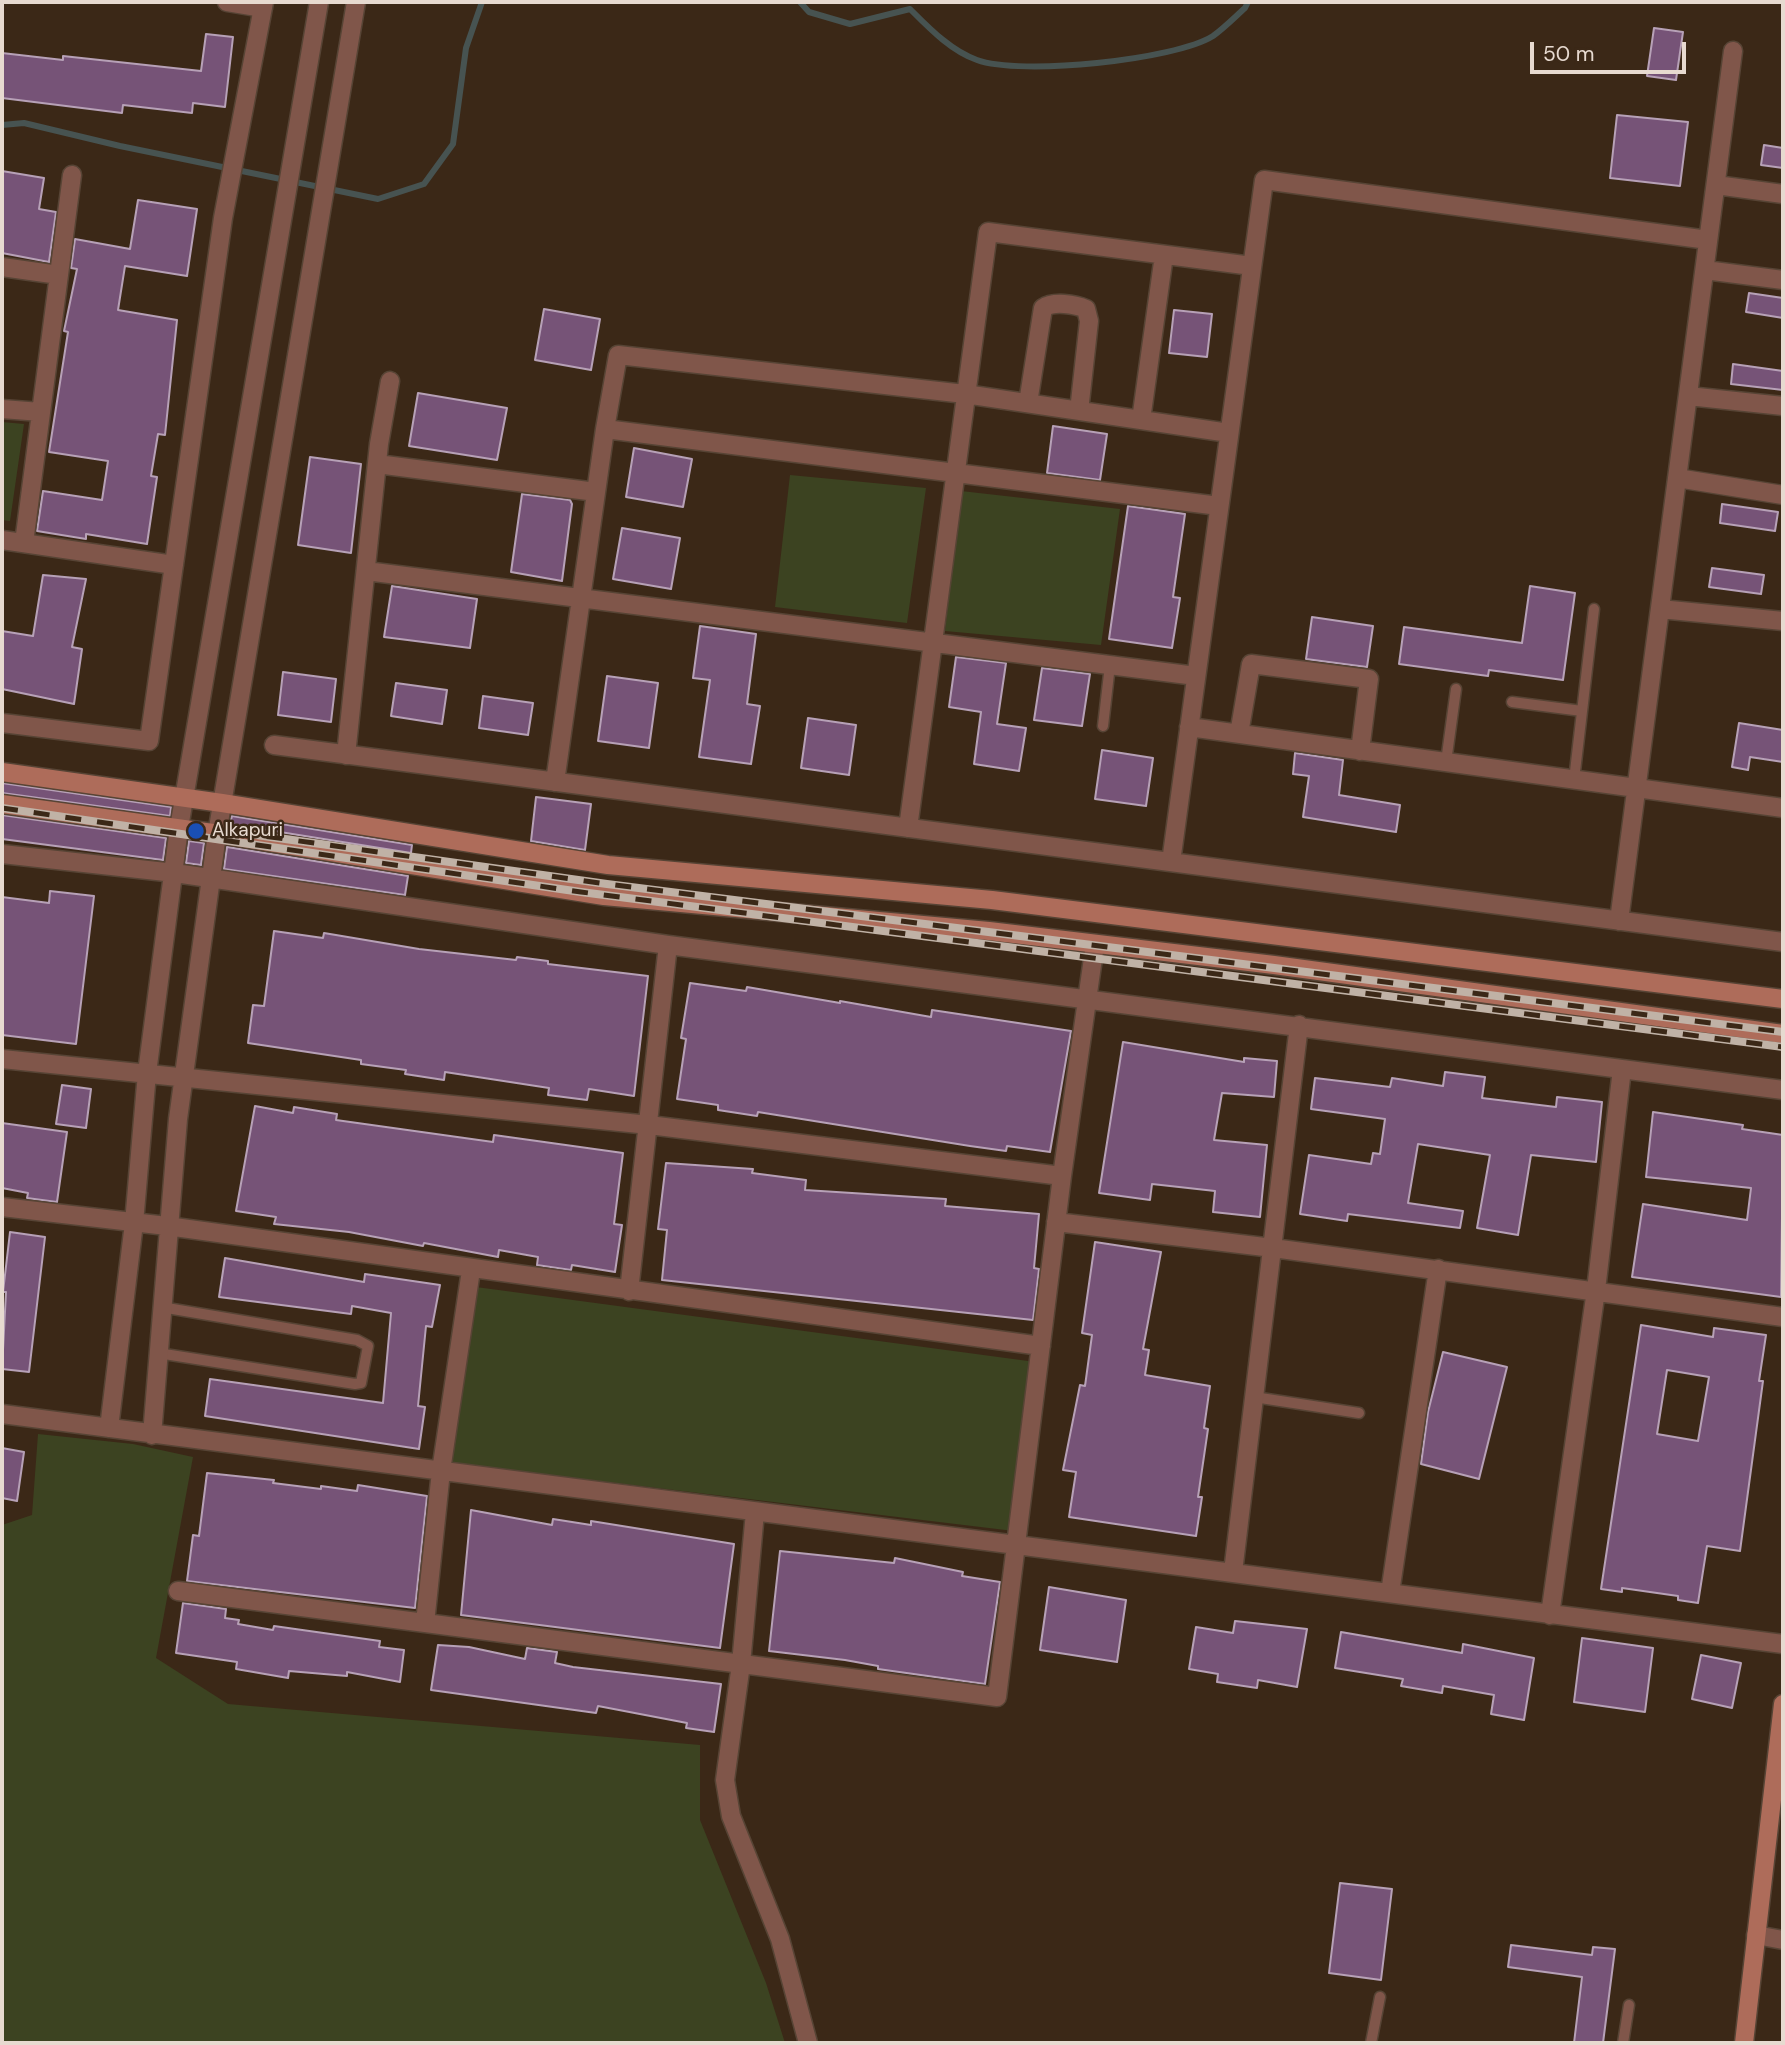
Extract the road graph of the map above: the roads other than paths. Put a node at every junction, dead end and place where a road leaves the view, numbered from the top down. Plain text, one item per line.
1 (227, 2) edge
2 (319, 2) edge
3 (356, 2) edge
4 (264, 5) edge
5 (1733, 51) dead end
6 (72, 175) dead end
7 (1716, 185) junction
8 (1783, 194) edge
9 (1708, 240) junction
10 (1164, 255) junction
11 (1252, 266) junction
12 (2, 267) edge
13 (1704, 270) junction
14 (60, 275) junction
15 (1783, 281) edge
16 (390, 382) dead end
17 (965, 394) junction
18 (1688, 396) junction
19 (1028, 403) junction
20 (1783, 406) edge
21 (2, 409) edge
22 (1079, 411) junction
23 (41, 412) junction
24 (1140, 420) junction
25 (605, 429) junction
26 (1229, 433) junction
27 (377, 464) junction
28 (955, 473) junction
29 (1678, 478) junction
30 (596, 492) junction
31 (1783, 495) edge
32 (1219, 506) junction
33 (2, 540) edge
34 (24, 543) junction
35 (174, 565) junction
36 (366, 571) junction
37 (581, 598) junction
38 (1594, 609) dead end
39 (1660, 609) junction
40 (1783, 621) edge
41 (932, 643) junction
42 (1110, 666) junction
43 (1196, 677) junction
44 (1456, 689) dead end
45 (1512, 702) dead end
46 (1582, 711) junction
47 (2, 723) edge
48 (1103, 726) dead end
49 (1189, 727) junction
50 (1239, 734) junction
51 (274, 745) dead end
52 (1360, 751) junction
53 (346, 755) junction
54 (1446, 762) junction
55 (2, 772) edge
56 (1574, 780) junction
57 (555, 782) junction
58 (1637, 788) junction
59 (182, 797) junction
60 (222, 803) junction
61 (2, 804) edge
62 (1783, 808) edge
63 (179, 828) junction
64 (908, 828) junction
65 (217, 834) junction
66 (2, 854) edge
67 (1171, 862) junction
68 (175, 873) junction
69 (212, 879) junction
70 (1619, 921) junction
71 (1783, 942) edge
72 (1095, 944) junction
73 (668, 945) junction
74 (1085, 999) junction
75 (1783, 999) edge
76 (1300, 1025) junction
77 (1783, 1034) edge
78 (2, 1059) edge
79 (1622, 1069) junction
80 (148, 1073) junction
81 (185, 1077) junction
82 (1783, 1090) edge
83 (649, 1125) junction
84 (1062, 1176) junction
85 (2, 1207) edge
86 (1056, 1222) junction
87 (134, 1223) junction
88 (167, 1226) junction
89 (1273, 1248) junction
90 (1438, 1269) junction
91 (471, 1270) junction
92 (629, 1290) junction
93 (1596, 1290) junction
94 (161, 1307) junction
95 (1783, 1317) edge
96 (1041, 1346) junction
97 (158, 1353) junction
98 (1254, 1397) junction
99 (1359, 1413) dead end
100 (2, 1414) edge
101 (109, 1428) junction
102 (152, 1435) junction
103 (441, 1471) junction
104 (755, 1511) junction
105 (1016, 1546) junction
106 (1233, 1572) junction
107 (178, 1591) dead end
108 (1390, 1593) junction
109 (1550, 1615) junction
110 (425, 1623) junction
111 (1783, 1644) edge
112 (741, 1664) junction
113 (1783, 1709) edge
114 (1756, 1935) junction
115 (1783, 1940) edge
116 (1380, 1997) dead end
117 (1629, 2005) dead end
118 (808, 2043) edge
119 (1371, 2043) edge
120 (1623, 2043) edge
121 (1744, 2043) edge

1 - 4 street
2 - 59 street
3 - 60 street
4 - 35 street
5 - 7 street
6 - 14 street
7 - 8 street
7 - 9 street
9 - 11 street
9 - 13 street
10 - 11 street
10 - 17 street
10 - 24 street
11 - 26 street
12 - 14 street
13 - 15 street
13 - 18 street
14 - 23 street
16 - 27 street
17 - 19 street
17 - 25 street
17 - 28 street
18 - 20 street
18 - 29 street
19 - 22 street
19 - 22 street
21 - 23 street
22 - 24 street
23 - 34 street
24 - 26 street
25 - 28 street
25 - 30 street
26 - 32 street
27 - 30 street
27 - 36 street
28 - 32 street
28 - 41 street
29 - 31 street
29 - 39 street
30 - 37 street
32 - 43 street
33 - 34 street
34 - 35 street
35 - 47 street
36 - 37 street
36 - 53 street
37 - 41 street
37 - 57 street
38 - 46 lane
39 - 40 street
39 - 58 street
41 - 42 street
41 - 64 street
42 - 43 street
42 - 48 lane
43 - 49 street
44 - 54 lane
45 - 46 lane
46 - 56 lane
49 - 50 street
49 - 67 street
50 - 52 street
50 - 52 street
51 - 53 street
52 - 54 street
53 - 57 street
54 - 56 street
55 - 59 main road
56 - 58 street
57 - 64 street
58 - 62 street
58 - 70 street
59 - 60 main road
59 - 63 street
60 - 65 street
60 - 75 main road
61 - 63 main road
63 - 65 main road
63 - 68 street
64 - 67 street
65 - 69 street
65 - 72 main road
66 - 68 street
67 - 70 street
68 - 69 street
68 - 80 street
69 - 73 street
69 - 81 street
70 - 71 street
72 - 74 street
72 - 77 main road
73 - 74 street
73 - 83 street
74 - 76 street
74 - 84 street
76 - 79 street
76 - 89 street
78 - 80 street
79 - 82 street
79 - 93 street
80 - 81 street
80 - 87 street
81 - 83 street
81 - 88 street
83 - 84 street
83 - 92 street
84 - 86 street
85 - 87 street
86 - 89 street
86 - 96 street
87 - 88 street
87 - 101 street
88 - 91 street
88 - 94 street
89 - 90 street
89 - 98 street
90 - 93 street
90 - 108 street
91 - 92 street
91 - 103 street
92 - 96 street
93 - 95 street
93 - 109 street
94 - 97 street
94 - 97 lane
96 - 105 street
97 - 102 street
98 - 99 lane
98 - 106 street
100 - 101 street
101 - 102 street
102 - 103 street
103 - 104 street
103 - 110 street
104 - 105 street
104 - 112 street
105 - 106 street
105 - 112 street
106 - 108 street
107 - 110 street
108 - 109 street
109 - 111 street
110 - 112 street
112 - 118 street
113 - 114 main road
114 - 115 street
114 - 121 main road
116 - 119 lane
117 - 120 lane

